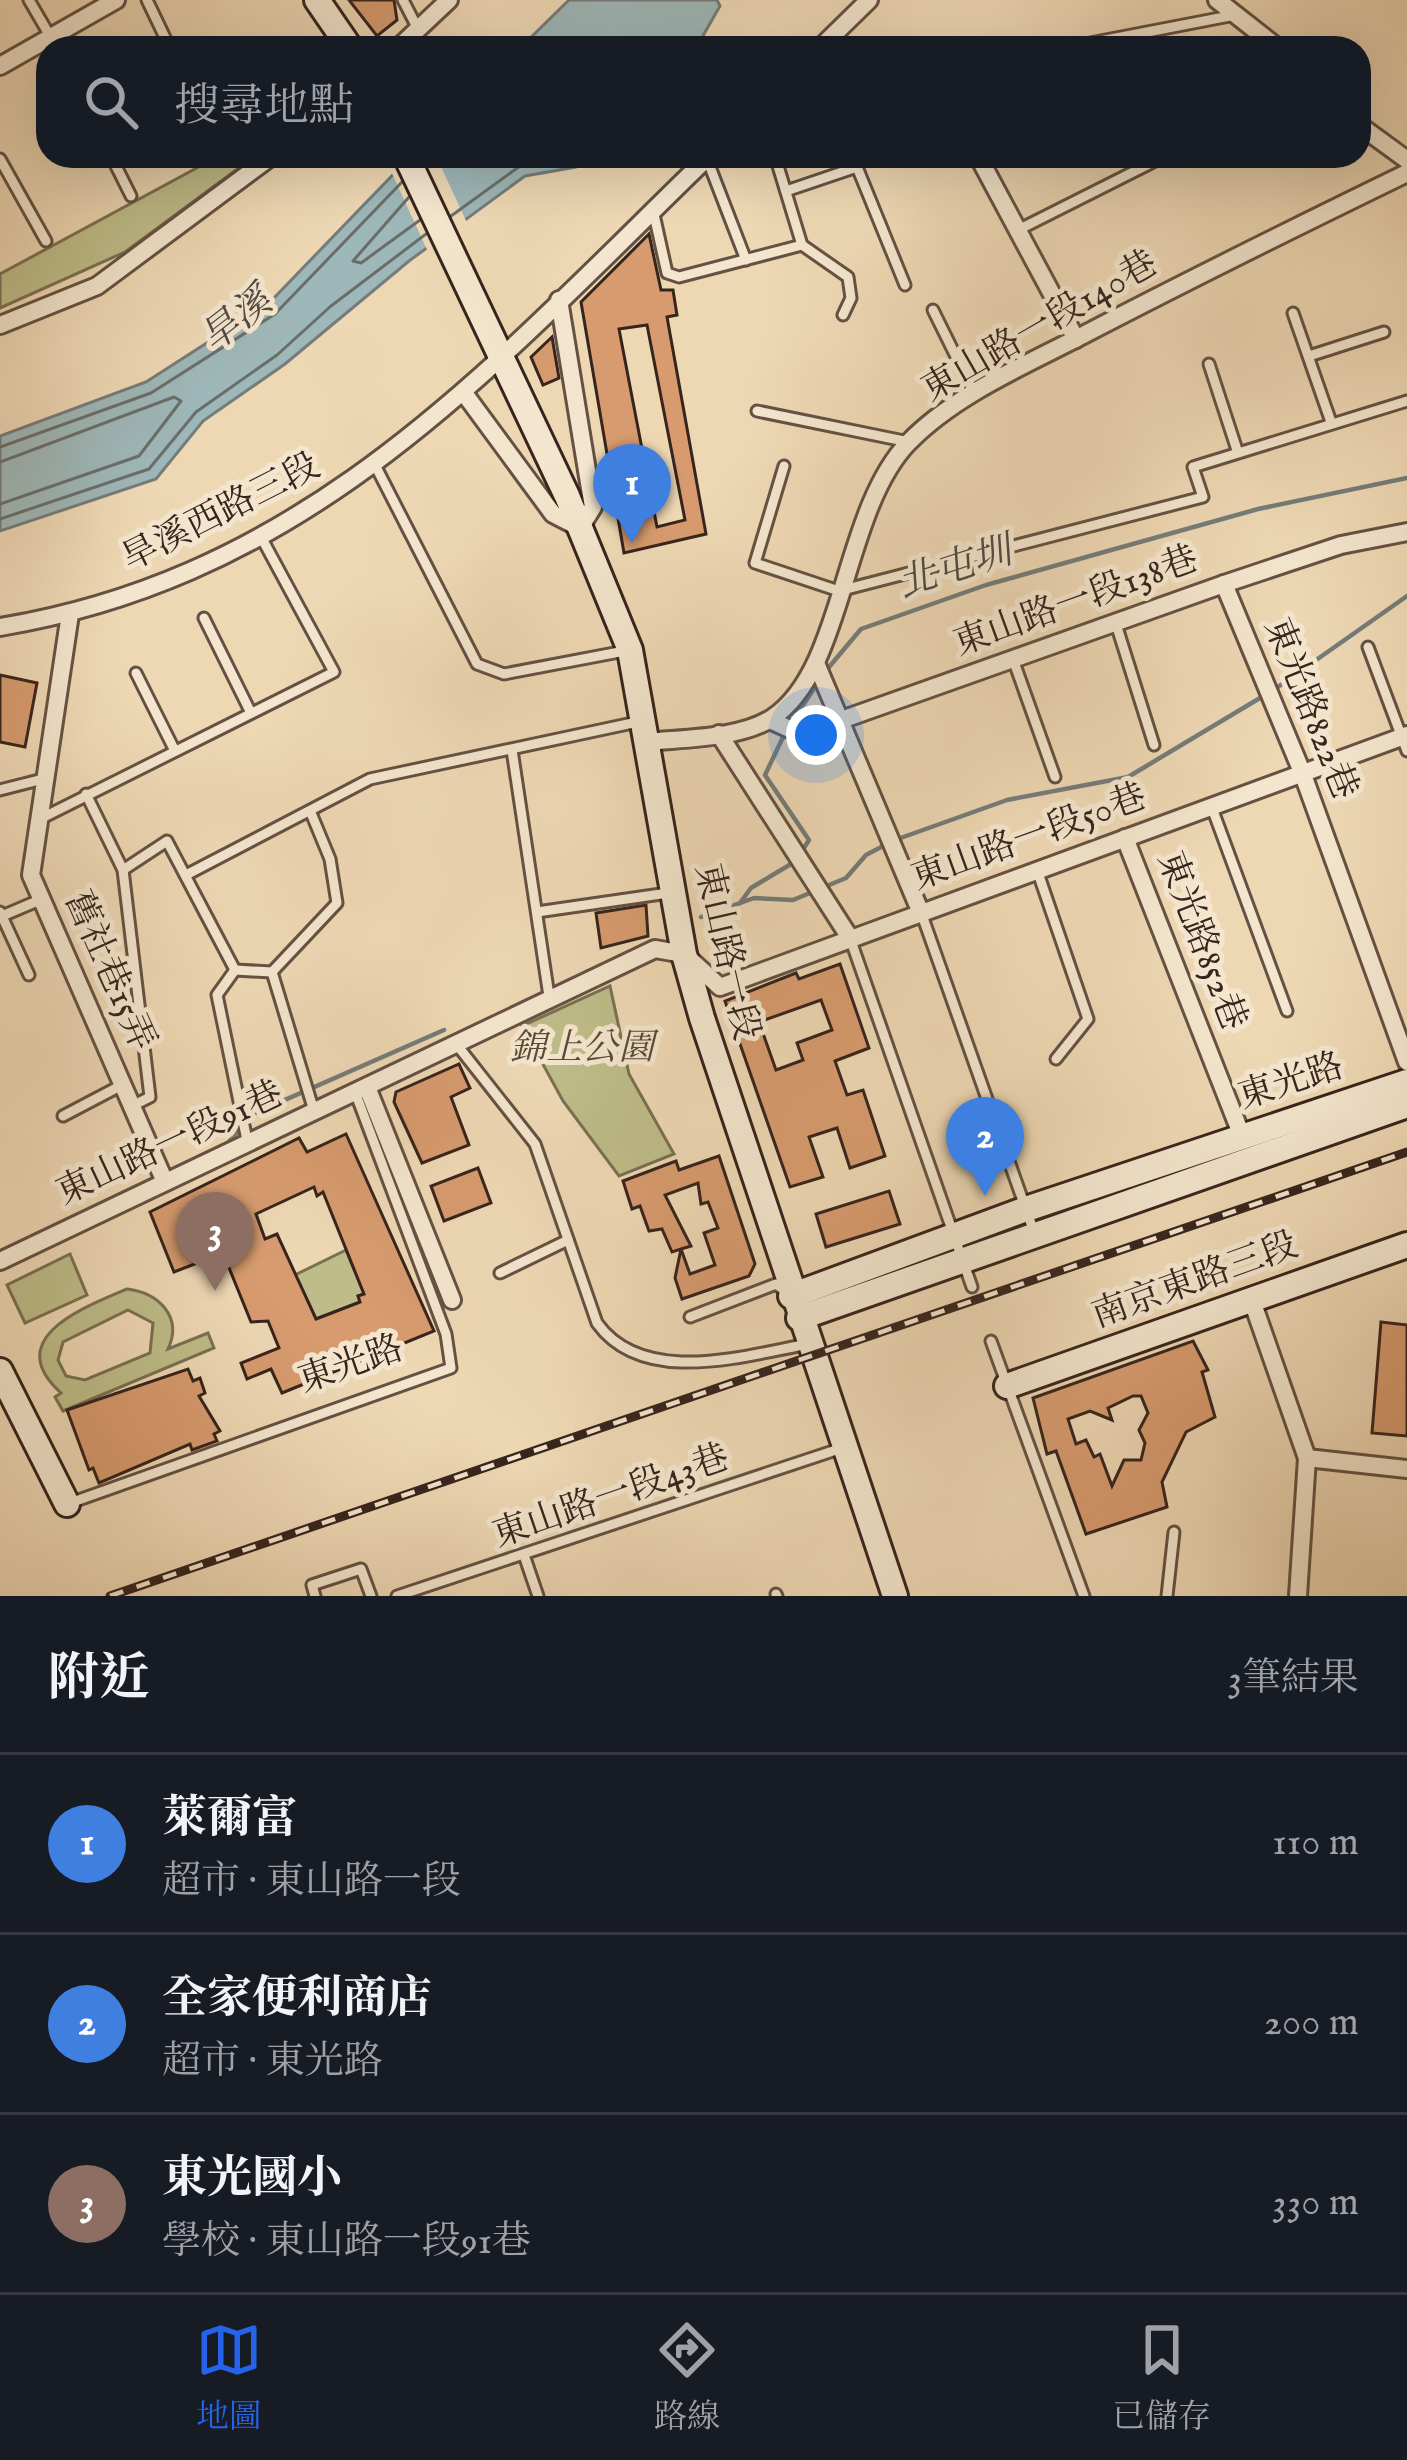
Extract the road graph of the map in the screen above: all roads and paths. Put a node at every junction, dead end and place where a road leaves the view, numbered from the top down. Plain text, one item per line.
1 (29, 0) edge
2 (116, 0) edge
3 (146, 0) edge
4 (317, 0) edge
5 (403, 0) edge
6 (449, 0) edge
7 (868, 0) edge
8 (1217, 0) edge
9 (1235, 15) junction
10 (419, 31) junction
11 (50, 36) edge
12 (63, 36) edge
13 (164, 36) edge
14 (342, 36) edge
15 (413, 36) edge
16 (832, 36) edge
17 (1126, 36) edge
18 (1262, 36) edge
19 (36, 50) edge
20 (0, 66) edge
21 (1371, 134) edge
22 (0, 159) edge
23 (1407, 160) edge
24 (117, 168) edge
25 (256, 168) edge
26 (412, 168) edge
27 (697, 168) edge
28 (712, 168) edge
29 (779, 168) edge
30 (853, 168) edge
31 (856, 168) edge
32 (984, 168) edge
33 (1141, 168) edge
34 (1407, 173) edge
35 (786, 191) junction
36 (131, 196) dead end
37 (653, 210) junction
38 (1016, 231) junction
39 (46, 242) dead end
40 (802, 245) junction
41 (746, 260) junction
42 (904, 285) dead end
43 (559, 300) junction
44 (933, 310) dead end
45 (1293, 313) dead end
46 (843, 315) dead end
47 (0, 325) edge
48 (1384, 332) dead end
49 (1076, 339) junction
50 (1309, 356) junction
51 (501, 358) junction
52 (1209, 364) dead end
53 (464, 393) junction
54 (976, 395) junction
55 (1407, 401) edge
56 (757, 411) dead end
57 (1331, 422) junction
58 (909, 442) junction
59 (1237, 450) junction
60 (375, 465) junction
61 (784, 466) dead end
62 (580, 528) junction
63 (1407, 532) edge
64 (260, 535) junction
65 (1224, 584) junction
66 (839, 591) junction
67 (70, 614) junction
68 (204, 618) dead end
69 (1116, 624) junction
70 (0, 627) edge
71 (1368, 647) dead end
72 (630, 650) junction
73 (1014, 662) junction
74 (816, 663) junction
75 (136, 673) dead end
76 (251, 713) junction
77 (770, 720) junction
78 (842, 721) junction
79 (645, 731) junction
80 (719, 734) junction
81 (1405, 741) edge
82 (1154, 745) dead end
83 (174, 749) junction
84 (512, 750) junction
85 (1302, 772) junction
86 (1055, 777) dead end
87 (43, 779) junction
88 (0, 790) edge
89 (86, 794) junction
90 (1211, 806) junction
91 (311, 812) junction
92 (37, 820) junction
93 (1125, 838) junction
94 (122, 870) junction
95 (1036, 870) junction
96 (186, 875) junction
97 (672, 892) junction
98 (42, 899) junction
99 (537, 912) junction
100 (921, 913) junction
101 (1, 914) edge
102 (850, 938) junction
103 (684, 954) junction
104 (235, 970) junction
105 (272, 972) junction
106 (29, 975) dead end
107 (549, 996) junction
108 (1287, 1011) dead end
109 (457, 1044) junction
110 (1056, 1059) dead end
111 (1407, 1062) edge
112 (1407, 1082) edge
113 (124, 1085) junction
114 (361, 1089) junction
115 (1407, 1105) edge
116 (132, 1106) junction
117 (314, 1112) junction
118 (63, 1116) dead end
119 (1242, 1136) junction
120 (248, 1145) junction
121 (165, 1182) junction
122 (1030, 1220) junction
123 (568, 1240) junction
124 (1407, 1245) edge
125 (957, 1246) junction
126 (0, 1261) edge
127 (500, 1273) dead end
128 (971, 1287) dead end
129 (1251, 1298) junction
130 (452, 1300) dead end
131 (795, 1307) junction
132 (690, 1317) dead end
133 (991, 1342) dead end
134 (808, 1343) junction
135 (0, 1370) edge
136 (1007, 1386) junction
137 (842, 1448) junction
138 (1307, 1458) junction
139 (1407, 1469) edge
140 (67, 1504) joint
141 (1174, 1532) dead end
142 (524, 1555) junction
143 (440, 1582) junction
144 (315, 1596) edge
145 (371, 1596) edge
146 (397, 1596) edge
147 (446, 1596) edge
148 (538, 1596) edge
149 (895, 1596) edge
150 (1084, 1596) edge
151 (1167, 1596) edge
152 (1298, 1596) edge

1 - 11 lane
2 - 12 street
3 - 13 lane
4 - 14 street
5 - 10 lane
6 - 10 street
7 - 16 street
8 - 9 street
9 - 17 lane
9 - 18 street
10 - 15 street
19 - 20 street
21 - 23 street
22 - 39 lane
24 - 36 lane
25 - 47 street
26 - 51 street, 東山路一段
27 - 37 street, 旱溪西路三段
28 - 41 lane
29 - 35 lane
30 - 35 lane
31 - 42 lane
32 - 38 street
33 - 38 lane
34 - 49 street, 東山路一段140巷
35 - 40 lane
37 - 41 lane
37 - 43 street, 旱溪西路三段
38 - 49 street
40 - 41 lane
40 - 46 lane
43 - 51 street, 旱溪西路三段
43 - 62 street
44 - 54 lane
45 - 50 lane
48 - 50 lane
49 - 54 street, 東山路一段140巷
50 - 57 lane
51 - 53 street, 旱溪西路三段
51 - 62 street, 東山路一段
52 - 59 lane
53 - 60 street, 旱溪西路三段
53 - 62 street
54 - 58 street, 東山路一段140巷
55 - 57 lane
56 - 58 lane
57 - 59 lane
58 - 66 street, 東山路一段140巷
59 - 66 lane
60 - 64 street, 旱溪西路三段
60 - 72 lane
61 - 66 lane
62 - 72 street, 東山路一段
63 - 65 street, 東山路一段138巷
64 - 67 street, 旱溪西路三段
64 - 76 lane
65 - 69 street, 東山路一段138巷
65 - 85 street, 東光路822巷
66 - 74 street, 東山路一段140巷
67 - 70 street, 旱溪西路三段
67 - 87 street, 舊社巷15弄
68 - 76 lane
69 - 73 street, 東山路一段138巷
69 - 82 lane
71 - 81 lane
72 - 79 street, 東山路一段
73 - 78 street, 東山路一段138巷
73 - 86 lane
74 - 77 street, 東山路一段140巷
74 - 78 street
75 - 83 lane
76 - 83 lane
77 - 78 street, 東山路一段138巷
77 - 80 street
78 - 100 street
79 - 80 street
79 - 84 lane
79 - 97 street, 東山路一段
80 - 102 street
81 - 85 street, 東山路一段50巷
83 - 89 lane
84 - 91 lane
84 - 99 lane
85 - 90 street, 東山路一段50巷
85 - 111 street, 東光路822巷
87 - 88 lane
87 - 92 street, 舊社巷15弄
89 - 92 lane
89 - 94 lane
90 - 93 street, 東山路一段50巷
90 - 108 lane
91 - 96 lane
91 - 105 lane
92 - 98 street, 舊社巷15弄
93 - 95 street, 東山路一段50巷
93 - 119 street, 東光路852巷
94 - 96 lane
94 - 116 lane
95 - 100 street, 東山路一段50巷
95 - 110 lane
96 - 104 lane
97 - 99 lane
97 - 103 street, 東山路一段
98 - 101 lane
98 - 113 street, 舊社巷15弄
99 - 107 lane
100 - 102 street, 東山路一段50巷
100 - 122 lane
101 - 106 lane
102 - 103 street, 東山路一段50巷
102 - 125 lane
103 - 107 street, 東山路一段91巷
103 - 131 street, 東山路一段
104 - 105 lane
104 - 120 lane
105 - 117 lane
107 - 109 street, 東山路一段91巷
109 - 114 street, 東山路一段91巷
109 - 123 lane
112 - 119 street, 東光路
113 - 116 street, 舊社巷15弄
113 - 118 lane
114 - 117 street, 東山路一段91巷
114 - 130 street
114 - 140 lane, 東光路
115 - 122 street, 東光路
116 - 121 street, 舊社巷15弄
117 - 120 street, 東山路一段91巷
119 - 122 street, 東光路
120 - 121 street, 東山路一段91巷
121 - 126 street, 東山路一段91巷
122 - 125 street, 東光路
123 - 127 lane
123 - 134 lane
124 - 129 street, 南京東路三段
125 - 128 lane
125 - 131 street, 東光路
129 - 136 street, 南京東路三段
129 - 138 street
131 - 132 lane
131 - 134 street, 東山路一段
133 - 136 lane
134 - 137 street, 東山路一段
135 - 140 street
136 - 150 lane
137 - 142 lane, 東山路一段43巷
137 - 149 street, 東山路一段
138 - 139 street
138 - 152 street
141 - 151 lane
142 - 143 lane, 東山路一段43巷
142 - 148 lane
143 - 146 lane, 東山路一段43巷
143 - 147 lane
144 - 145 lane

